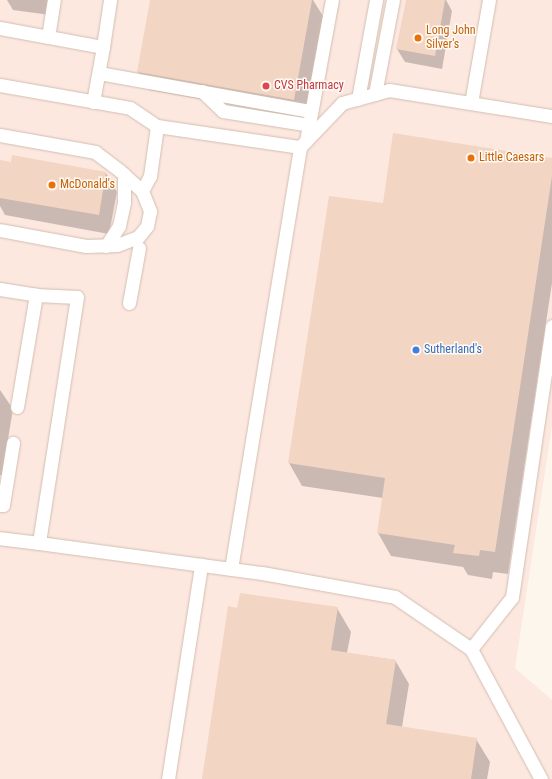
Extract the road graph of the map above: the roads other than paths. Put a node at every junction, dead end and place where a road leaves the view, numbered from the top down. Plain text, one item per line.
1 (54, 0) edge
2 (110, 0) edge
3 (332, 0) edge
4 (376, 0) edge
5 (393, 0) edge
6 (489, 0) edge
7 (0, 28) edge
8 (48, 37) junction
9 (103, 47) junction
10 (99, 73) junction
11 (0, 86) edge
12 (202, 91) junction
13 (375, 94) junction
14 (358, 99) junction
15 (93, 102) junction
16 (471, 103) junction
17 (311, 111) junction
18 (552, 116) edge
19 (308, 125) junction
20 (157, 126) junction
21 (0, 136) edge
22 (303, 144) junction
23 (124, 174) junction
24 (142, 191) junction
25 (0, 230) edge
26 (106, 246) junction
27 (139, 248) dead end
28 (0, 289) edge
29 (36, 295) junction
30 (129, 304) dead end
31 (552, 326) edge
32 (17, 407) dead end
33 (13, 443) dead end
34 (0, 505) edge
35 (0, 538) edge
36 (39, 543) junction
37 (201, 565) junction
38 (231, 569) junction
39 (471, 649) junction
40 (168, 779) edge
41 (541, 779) edge

1 - 8 lane
2 - 9 lane
3 - 17 lane
4 - 14 lane
5 - 13 lane
6 - 16 lane
7 - 8 lane
8 - 9 lane
9 - 10 lane
10 - 12 lane
10 - 15 lane
11 - 15 lane
12 - 17 lane
12 - 19 lane
13 - 14 lane
13 - 16 lane
14 - 22 lane
15 - 20 lane
16 - 18 lane
17 - 19 lane
19 - 22 lane
20 - 22 lane
20 - 24 lane
21 - 23 lane
22 - 38 lane
23 - 24 lane
23 - 26 lane
24 - 26 lane
25 - 26 lane
27 - 30 lane
28 - 29 lane
29 - 32 lane
29 - 36 lane
31 - 39 lane
33 - 34 lane
35 - 36 lane
36 - 37 lane
37 - 38 lane
37 - 40 lane
38 - 39 lane
39 - 41 lane

